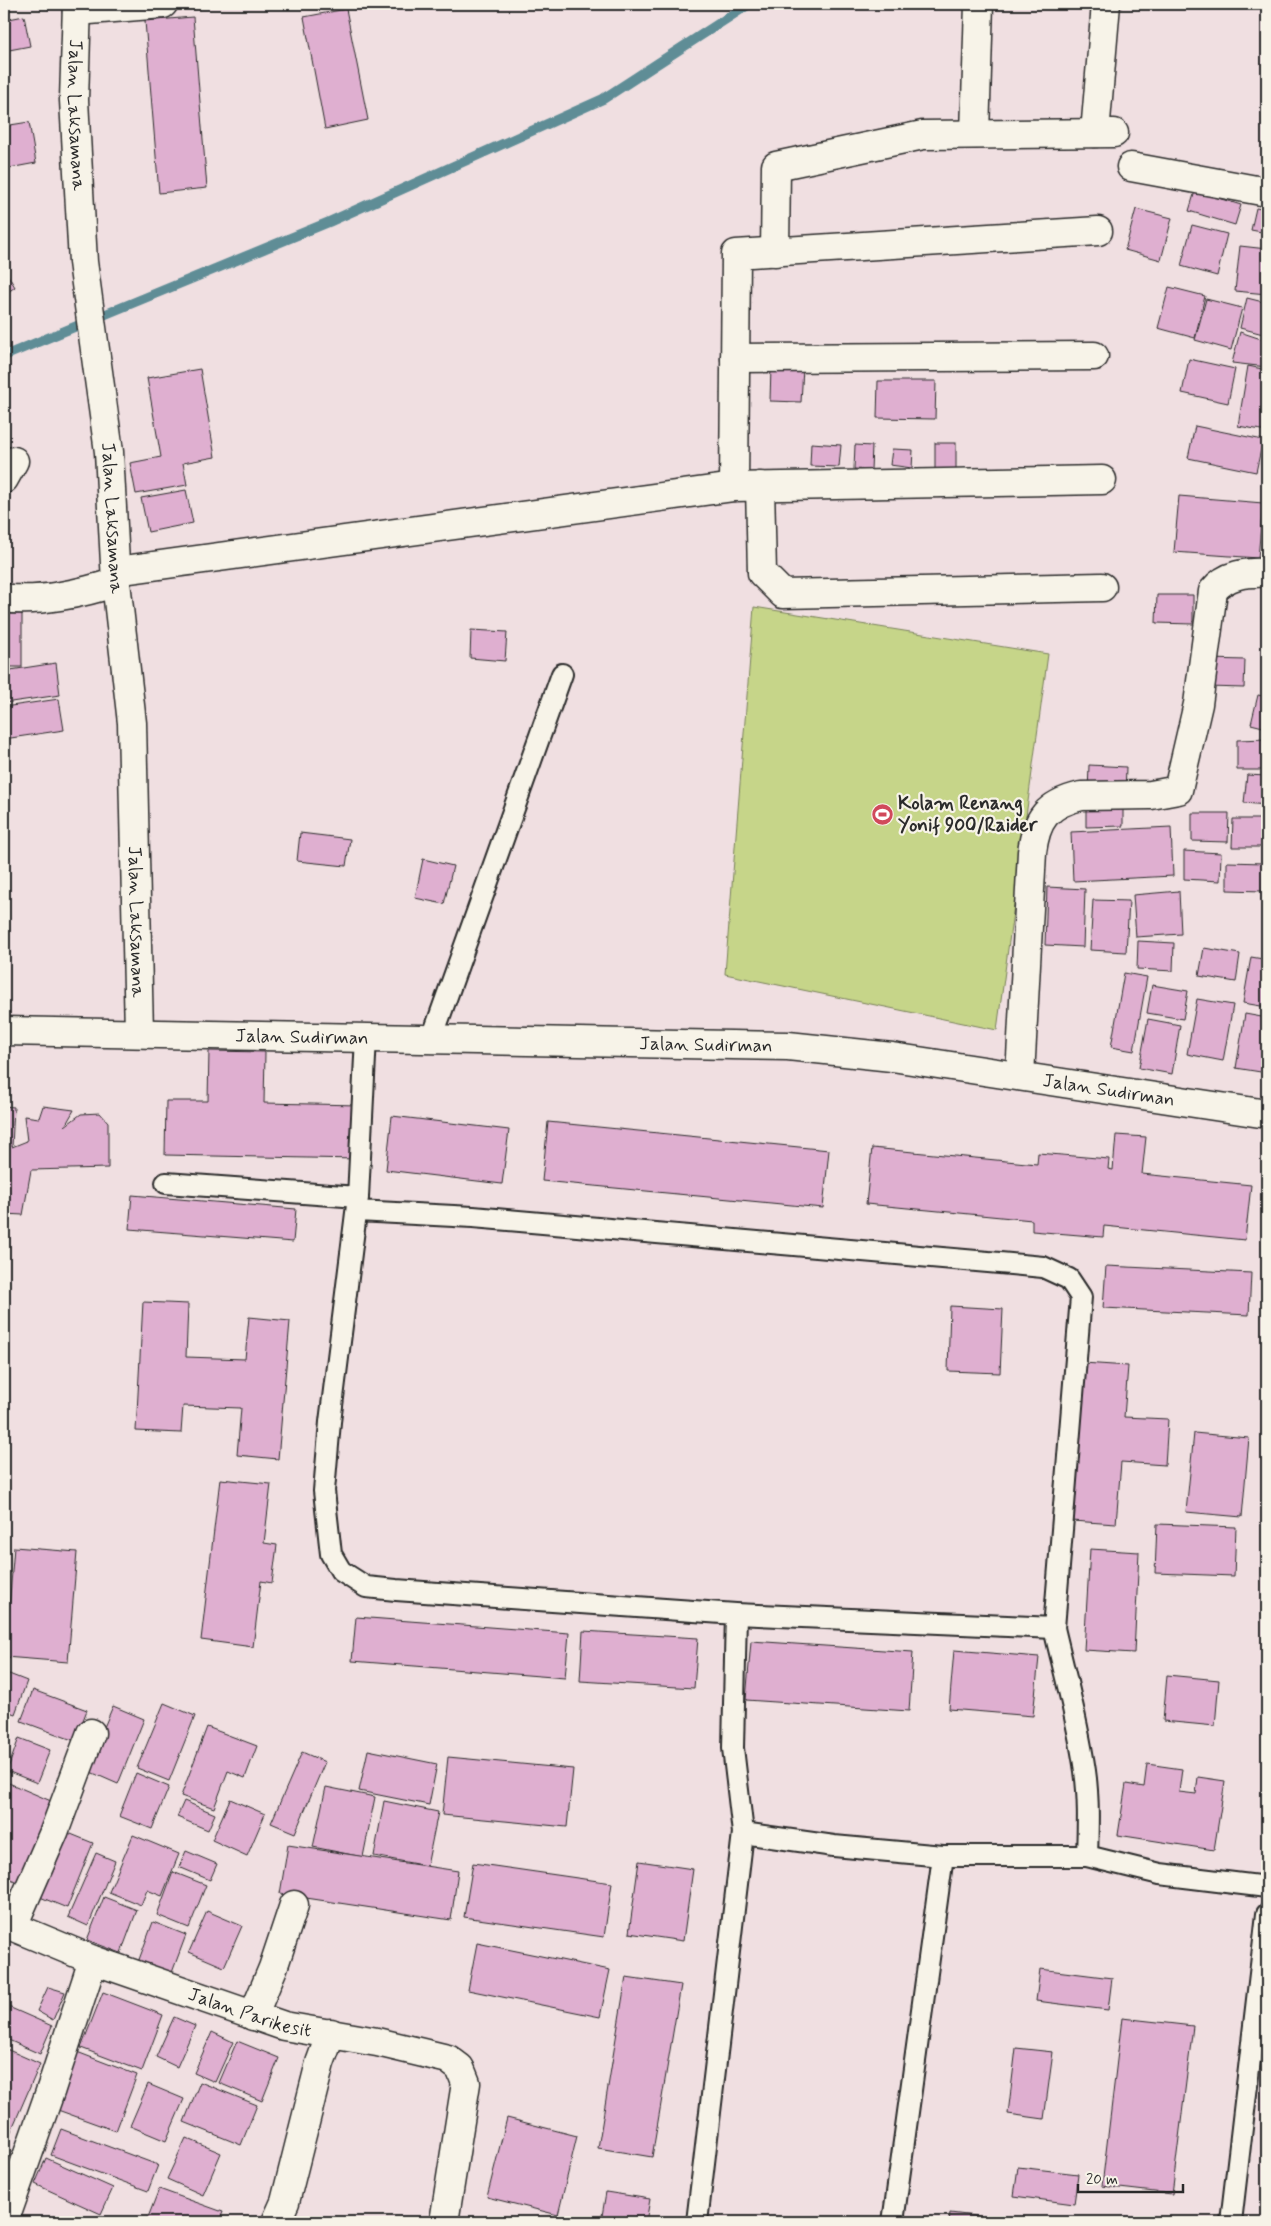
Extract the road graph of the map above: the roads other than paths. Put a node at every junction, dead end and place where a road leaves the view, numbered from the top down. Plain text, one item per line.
1 (163, 4) edge
2 (979, 4) edge
3 (1106, 4) edge
4 (77, 8) edge
5 (975, 134) junction
6 (1131, 167) dead end
7 (1267, 192) edge
8 (1098, 231) dead end
9 (775, 252) junction
10 (1094, 356) dead end
11 (735, 358) junction
12 (1102, 480) dead end
13 (747, 487) junction
14 (1267, 573) edge
15 (116, 577) junction
16 (1102, 587) dead end
17 (4, 598) edge
18 (562, 674) dead end
19 (4, 1031) edge
20 (140, 1033) junction
21 (366, 1037) junction
22 (432, 1038) junction
23 (1020, 1076) junction
24 (1267, 1114) edge
25 (166, 1183) dead end
26 (358, 1204) junction
27 (736, 1614) junction
28 (1054, 1628) junction
29 (91, 1733) dead end
30 (743, 1833) junction
31 (943, 1856) junction
32 (1086, 1856) junction
33 (1267, 1887) edge
34 (294, 1904) dead end
35 (1267, 1914) edge
36 (8, 1925) edge
37 (93, 1960) junction
38 (253, 2016) junction
39 (331, 2033) junction
40 (4, 2222) edge
41 (276, 2222) edge
42 (444, 2222) edge
43 (697, 2222) edge
44 (893, 2222) edge
45 (1232, 2222) edge

1 - 4 street
2 - 5 street
3 - 5 street
4 - 15 street, Jalan Laksamana
5 - 9 street
6 - 7 street
8 - 9 street
9 - 11 street
10 - 11 street
11 - 13 street
12 - 13 street
13 - 15 street
13 - 16 street
14 - 23 street
15 - 17 street
15 - 20 street, Jalan Laksamana
18 - 22 lane
19 - 20 street, Jalan Sudirman
20 - 21 street, Jalan Sudirman
21 - 22 street, Jalan Sudirman
21 - 26 lane
22 - 23 street, Jalan Sudirman
23 - 24 street, Jalan Sudirman
25 - 26 lane
26 - 27 lane
26 - 28 lane
27 - 28 lane
27 - 30 lane
28 - 32 lane
29 - 36 street
30 - 31 lane
30 - 43 lane
31 - 32 lane
31 - 44 lane
32 - 33 lane
34 - 38 street
35 - 45 lane
36 - 37 street, Jalan Parikesit
37 - 38 street, Jalan Parikesit
37 - 40 street
38 - 39 street, Jalan Parikesit
39 - 41 street
39 - 42 street, Jalan Parikesit

